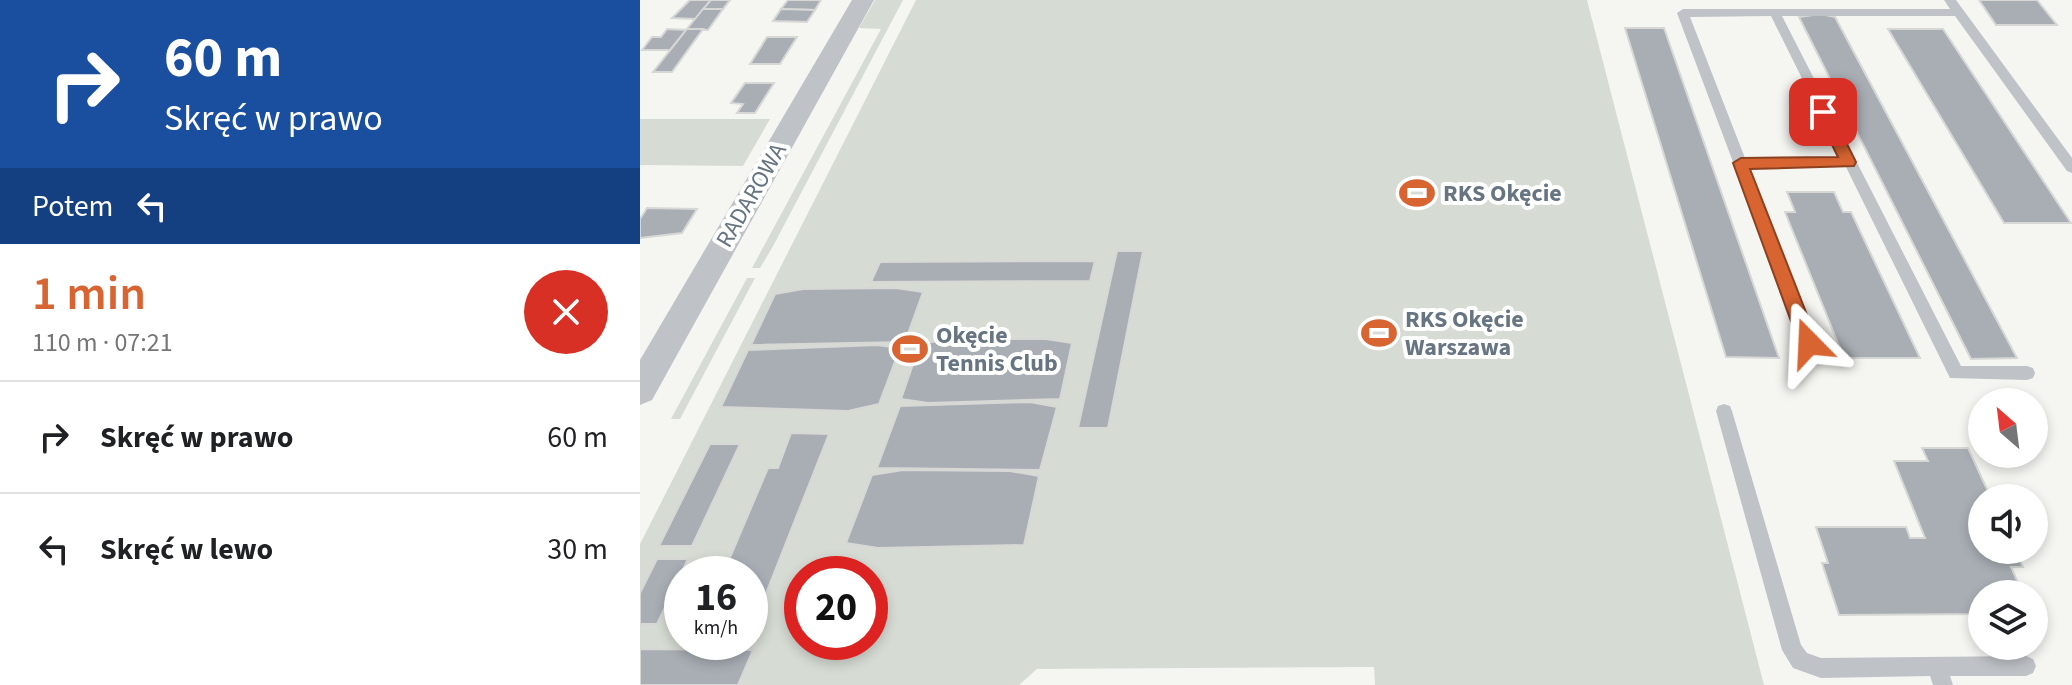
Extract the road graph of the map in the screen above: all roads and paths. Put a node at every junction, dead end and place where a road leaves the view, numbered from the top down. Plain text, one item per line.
1 (863, 0) edge
2 (1954, 6) edge
3 (1774, 11) junction
4 (1848, 162) junction
5 (1741, 163) junction
6 (2072, 168) edge
7 (1809, 343) dead end
8 (2027, 373) dead end
9 (640, 390) edge
10 (1724, 411) dead end
11 (2026, 666) dead end
12 (1939, 676) edge

1 - 9 street, RADAROWA
2 - 3 lane
2 - 6 lane
3 - 4 lane
3 - 5 lane
4 - 5 lane
4 - 8 lane
5 - 7 lane
10 - 12 lane
11 - 12 lane

